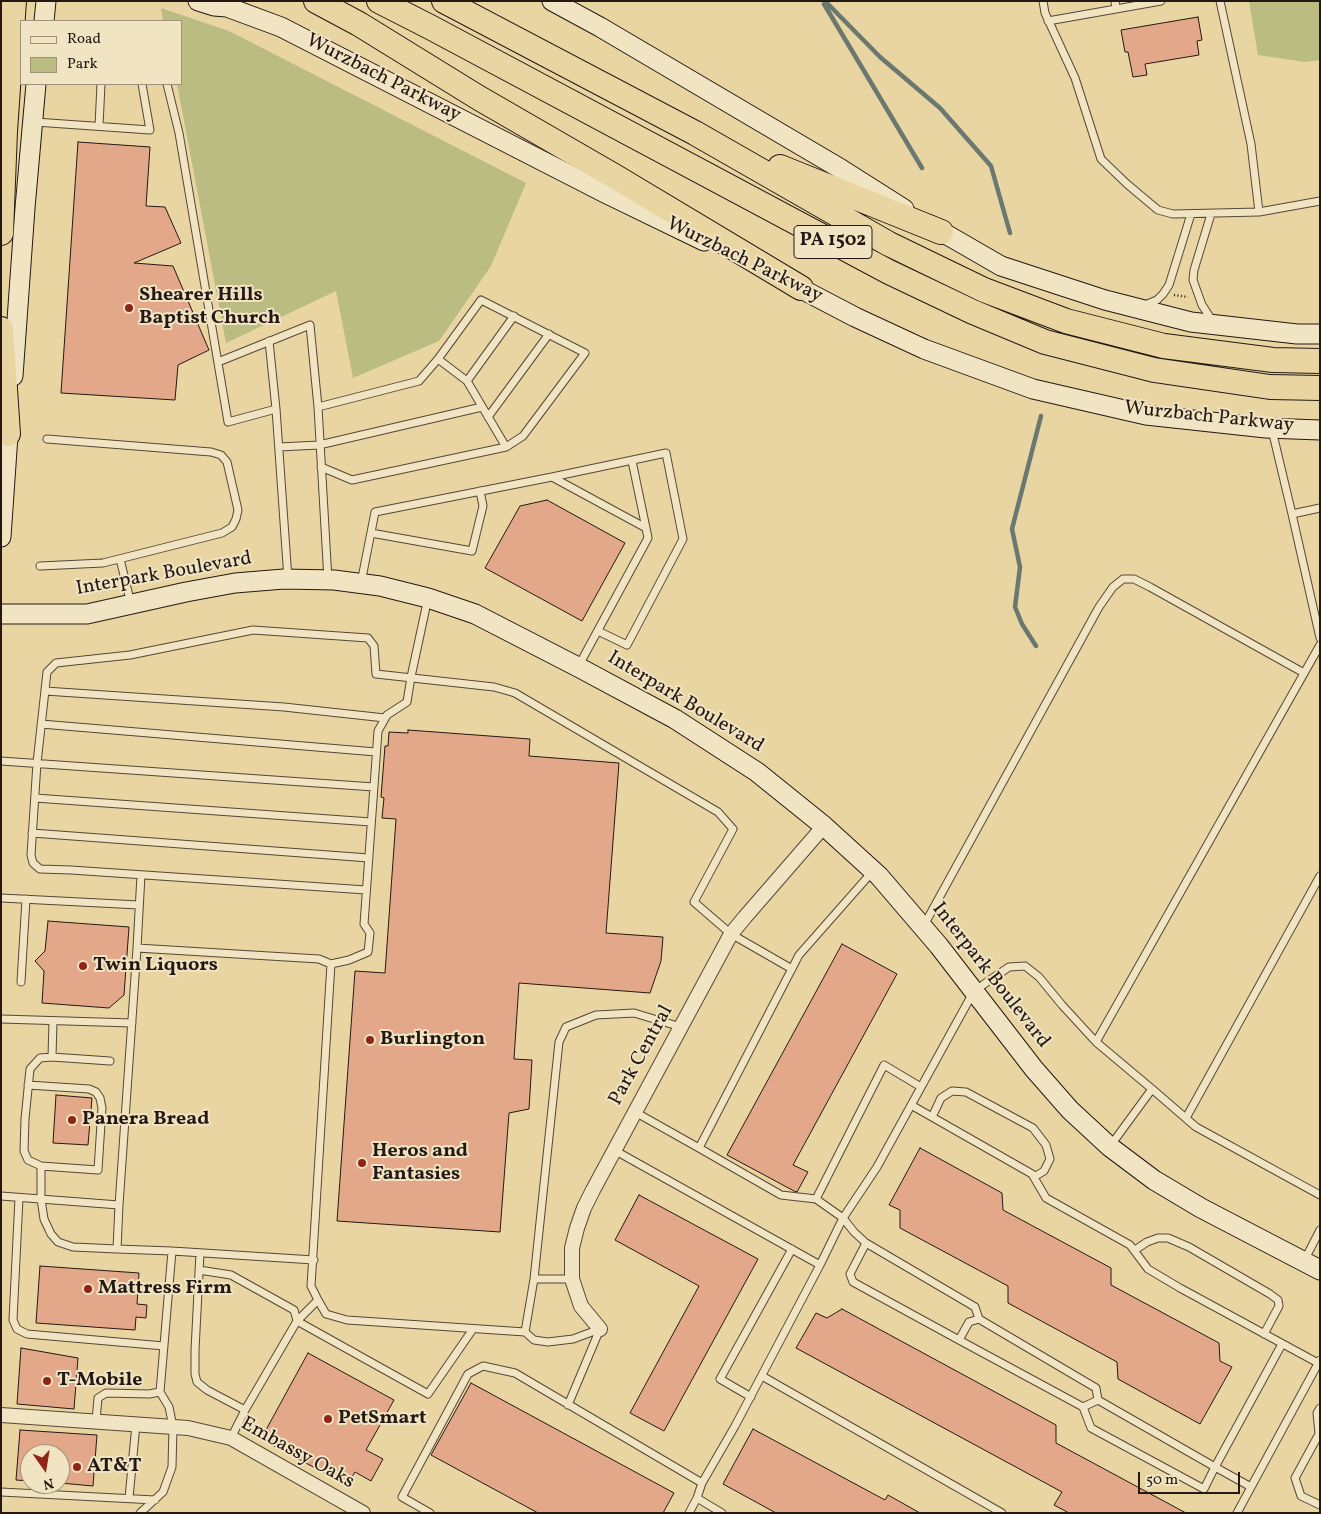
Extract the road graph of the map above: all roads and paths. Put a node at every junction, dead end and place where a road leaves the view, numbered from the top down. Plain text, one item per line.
1 (14, 1) edge
2 (198, 1) edge
3 (316, 1) edge
4 (379, 1) edge
5 (444, 1) edge
6 (552, 1) edge
7 (1042, 1) edge
8 (1115, 1) edge
9 (1161, 1) edge
10 (1220, 1) edge
11 (224, 4) edge
12 (1116, 9) junction
13 (1048, 21) junction
14 (36, 85) edge
15 (101, 85) edge
16 (142, 85) edge
17 (167, 85) edge
18 (32, 121) junction
19 (99, 126) junction
20 (695, 133) junction
21 (1320, 201) edge
22 (1259, 212) junction
23 (1192, 214) junction
24 (1211, 214) junction
25 (941, 232) junction
26 (1, 233) edge
27 (801, 288) junction
28 (1171, 294) dead end
29 (1190, 298) dead end
30 (1137, 308) junction
31 (514, 316) junction
32 (1214, 324) junction
33 (1, 329) edge
34 (549, 334) junction
35 (1320, 334) edge
36 (269, 341) junction
37 (438, 359) junction
38 (1320, 361) edge
39 (218, 362) junction
40 (467, 382) junction
41 (1320, 388) edge
42 (318, 407) junction
43 (482, 407) junction
44 (276, 409) junction
45 (488, 417) junction
46 (1272, 428) junction
47 (1320, 430) edge
48 (8, 434) junction
49 (47, 439) dead end
50 (319, 445) junction
51 (506, 446) junction
52 (279, 447) junction
53 (632, 461) junction
54 (320, 467) junction
55 (552, 477) junction
56 (480, 491) junction
57 (1320, 508) edge
58 (1292, 514) junction
59 (646, 528) junction
60 (371, 533) junction
61 (1, 537) edge
62 (120, 559) junction
63 (40, 566) dead end
64 (288, 579) junction
65 (328, 580) junction
66 (361, 584) junction
67 (428, 598) junction
68 (131, 605) junction
69 (1, 614) edge
70 (598, 631) junction
71 (1320, 638) edge
72 (1320, 645) edge
73 (578, 667) junction
74 (1304, 674) junction
75 (411, 678) junction
76 (45, 691) junction
77 (385, 718) junction
78 (41, 724) junction
79 (376, 752) junction
80 (1, 761) edge
81 (37, 763) junction
82 (374, 787) junction
83 (35, 798) junction
84 (371, 822) junction
85 (824, 826) junction
86 (32, 833) junction
87 (369, 858) junction
88 (873, 871) junction
89 (141, 875) junction
90 (1320, 876) edge
91 (366, 890) junction
92 (1, 898) edge
93 (26, 899) junction
94 (139, 906) junction
95 (923, 927) junction
96 (732, 934) junction
97 (137, 948) junction
98 (332, 964) junction
99 (792, 969) junction
100 (21, 982) dead end
101 (974, 991) junction
102 (1, 1019) edge
103 (53, 1020) junction
104 (132, 1023) junction
105 (681, 1027) junction
106 (1096, 1042) junction
107 (52, 1058) junction
108 (110, 1061) dead end
109 (28, 1085) junction
110 (921, 1087) junction
111 (1152, 1089) junction
112 (911, 1105) junction
113 (635, 1112) junction
114 (932, 1118) junction
115 (1186, 1118) junction
116 (1110, 1147) junction
117 (699, 1148) junction
118 (614, 1150) junction
119 (41, 1166) junction
120 (1034, 1177) junction
121 (1320, 1195) edge
122 (1, 1196) edge
123 (20, 1198) junction
124 (41, 1199) junction
125 (816, 1199) junction
126 (119, 1205) junction
127 (843, 1218) junction
128 (1320, 1230) edge
129 (866, 1243) junction
130 (117, 1249) junction
131 (792, 1249) junction
132 (1135, 1250) junction
133 (172, 1251) junction
134 (200, 1253) junction
135 (314, 1260) junction
136 (820, 1265) junction
137 (1312, 1266) edge
138 (199, 1270) junction
139 (572, 1279) junction
140 (534, 1280) junction
141 (318, 1300) junction
142 (979, 1319) junction
143 (297, 1321) junction
144 (473, 1329) junction
145 (600, 1329) junction
146 (525, 1332) junction
147 (1264, 1334) junction
148 (960, 1340) junction
149 (1282, 1344) junction
150 (164, 1346) junction
151 (1319, 1362) edge
152 (762, 1376) junction
153 (160, 1392) junction
154 (751, 1397) junction
155 (1098, 1400) junction
156 (568, 1404) junction
157 (1083, 1407) junction
158 (1320, 1408) edge
159 (246, 1410) junction
160 (1, 1415) edge
161 (96, 1421) junction
162 (136, 1424) junction
163 (173, 1427) junction
164 (231, 1438) junction
165 (1215, 1467) junction
166 (702, 1483) junction
167 (1251, 1487) junction
168 (1, 1492) edge
169 (129, 1498) junction
170 (697, 1498) junction
171 (155, 1500) junction
172 (1320, 1505) edge
173 (140, 1513) edge
174 (363, 1513) edge
175 (430, 1513) edge
176 (689, 1513) edge
177 (722, 1513) edge
178 (1002, 1513) edge
179 (1237, 1513) edge

1 - 26 highway
2 - 11 main road, Wurzbach Parkway
3 - 27 highway
4 - 41 highway, Wurzbach Parkway / PA 1502
5 - 20 highway, PA 1502
6 - 25 main road
7 - 13 lane
8 - 12 lane
9 - 12 lane
10 - 22 lane
11 - 27 main road, Wurzbach Parkway
12 - 13 lane
13 - 23 lane
14 - 18 main road
15 - 19 lane
16 - 19 lane
17 - 39 lane
18 - 19 lane
18 - 48 main road
20 - 25 highway
20 - 38 highway, PA 1502
21 - 22 lane
22 - 24 lane
23 - 24 lane
23 - 30 lane
24 - 32 lane
25 - 30 main road
27 - 46 main road, Wurzbach Parkway
28 - 29 path
30 - 32 main road
31 - 34 lane
31 - 37 lane
31 - 40 lane
32 - 35 main road
33 - 48 highway
34 - 45 lane
34 - 51 lane
36 - 39 lane
36 - 42 lane
36 - 44 lane
37 - 40 lane
37 - 42 lane
39 - 44 lane
40 - 43 lane
42 - 50 lane
43 - 45 lane
43 - 50 lane
44 - 52 lane
45 - 51 lane
46 - 47 main road, Wurzbach Parkway
46 - 58 lane
48 - 61 main road
49 - 62 lane
50 - 52 lane
50 - 54 lane
51 - 54 lane
52 - 64 lane
53 - 55 lane
53 - 59 lane
53 - 70 lane
54 - 65 lane
55 - 56 lane
55 - 59 lane
56 - 60 lane
56 - 60 lane
57 - 58 lane
58 - 71 lane
59 - 70 lane
60 - 66 lane
62 - 63 lane
62 - 68 lane
64 - 65 main road, Interpark Boulevard
64 - 68 main road, Interpark Boulevard
65 - 66 main road, Interpark Boulevard
66 - 67 main road, Interpark Boulevard
67 - 73 main road, Interpark Boulevard
67 - 75 lane
68 - 69 main road, Interpark Boulevard
70 - 73 lane
72 - 74 lane
73 - 85 main road, Interpark Boulevard
74 - 95 lane
74 - 106 lane
75 - 76 lane
75 - 77 lane
75 - 96 lane
76 - 77 lane
76 - 78 lane
77 - 79 lane
78 - 79 lane
78 - 81 lane
79 - 82 lane
80 - 81 lane
81 - 82 lane
81 - 83 lane
82 - 84 lane
83 - 84 lane
83 - 86 lane
84 - 87 lane
85 - 88 main road, Interpark Boulevard
85 - 96 street, Park Central
86 - 87 lane
86 - 89 lane
87 - 91 lane
88 - 95 main road, Interpark Boulevard
88 - 99 lane
89 - 91 lane
89 - 94 lane
90 - 115 lane
91 - 98 lane
92 - 93 lane
93 - 94 lane
93 - 100 lane
94 - 97 lane
95 - 101 main road, Interpark Boulevard
96 - 99 lane
96 - 105 street, Park Central
97 - 98 lane
97 - 104 lane
98 - 135 lane
99 - 117 lane
101 - 106 lane
101 - 110 lane
101 - 116 main road, Interpark Boulevard
102 - 103 lane
103 - 104 lane
103 - 107 lane
104 - 126 lane
105 - 113 street, Park Central
105 - 140 lane
106 - 111 lane
107 - 108 lane
107 - 109 lane
109 - 119 lane
109 - 119 lane
110 - 112 lane
110 - 125 lane
111 - 115 lane
111 - 116 lane
112 - 114 lane
112 - 127 lane
113 - 117 lane
113 - 118 street, Park Central
114 - 120 lane
114 - 120 lane
115 - 121 lane
116 - 137 main road, Interpark Boulevard
117 - 125 lane
118 - 131 lane
118 - 139 street, Park Central
119 - 124 lane
120 - 132 lane
122 - 123 lane
123 - 124 lane
123 - 150 lane
124 - 126 lane
124 - 130 lane
125 - 127 lane
126 - 130 lane
127 - 129 lane
127 - 136 lane
128 - 137 lane
129 - 142 lane
129 - 148 lane
130 - 133 lane
131 - 136 lane
131 - 154 lane
132 - 147 lane
132 - 147 lane
133 - 134 lane
133 - 150 lane
134 - 135 lane
134 - 138 lane
135 - 141 lane
136 - 152 lane
138 - 143 lane
138 - 159 lane
139 - 140 lane
139 - 145 street, Park Central
140 - 146 lane
141 - 143 lane
141 - 144 lane
142 - 148 lane
142 - 155 lane
143 - 144 lane
143 - 159 lane
144 - 146 lane
145 - 146 lane
145 - 156 lane
147 - 149 lane
148 - 157 lane
149 - 151 lane
149 - 165 lane
150 - 153 lane
151 - 167 lane
152 - 154 lane
152 - 178 lane
153 - 161 lane
153 - 163 lane
154 - 166 lane
155 - 157 lane
155 - 165 lane
156 - 166 lane
156 - 175 lane
157 - 165 lane
158 - 172 lane
159 - 164 lane
160 - 161 street, Embassy Oaks
161 - 162 street, Embassy Oaks
162 - 163 street, Embassy Oaks
162 - 169 lane
163 - 164 street, Embassy Oaks
163 - 171 lane
164 - 174 street, Embassy Oaks
165 - 167 lane
166 - 170 lane
167 - 179 lane
168 - 169 lane
169 - 171 lane
170 - 176 lane
170 - 177 lane
171 - 173 lane

